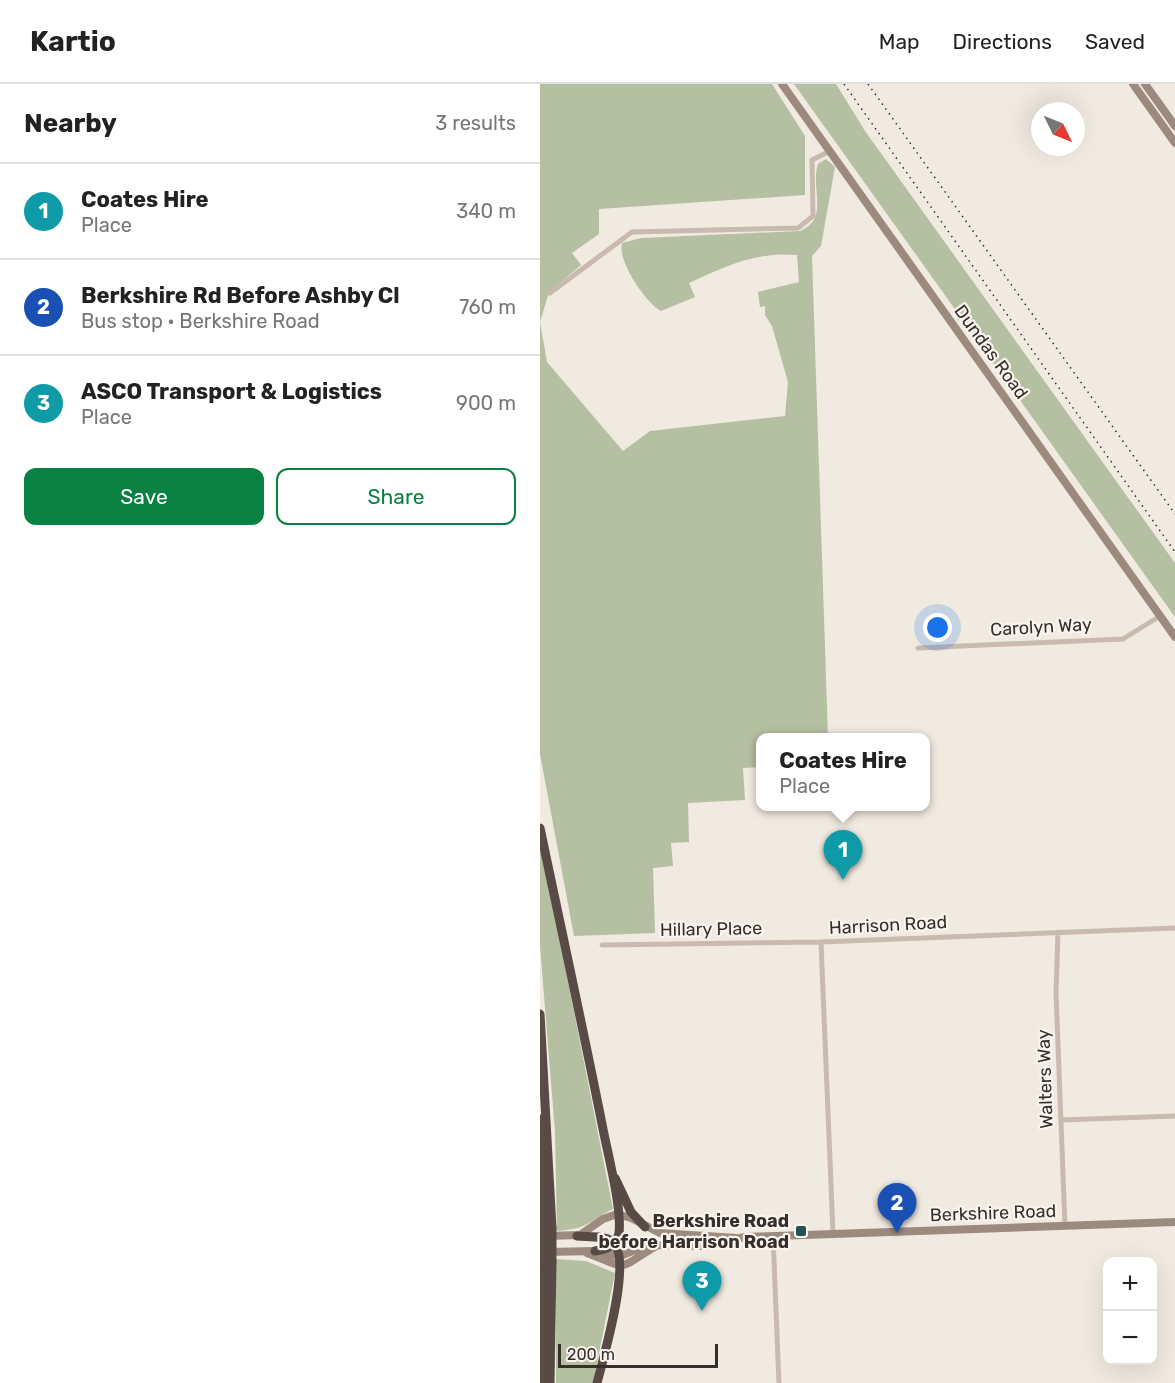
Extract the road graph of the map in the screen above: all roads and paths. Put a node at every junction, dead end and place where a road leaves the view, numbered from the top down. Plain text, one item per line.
1 (782, 84) edge
2 (1133, 84) edge
3 (1145, 84) edge
4 (1175, 126) edge
5 (1175, 143) edge
6 (830, 151) junction
7 (550, 293) dead end
8 (1160, 616) junction
9 (1175, 637) edge
10 (918, 648) dead end
11 (540, 828) edge
12 (1175, 928) edge
13 (1058, 932) junction
14 (821, 942) junction
15 (602, 945) dead end
16 (540, 1014) edge
17 (1175, 1116) edge
18 (540, 1119) edge
19 (1061, 1120) junction
20 (610, 1168) junction
21 (617, 1214) junction
22 (1175, 1222) edge
23 (1065, 1226) junction
24 (645, 1227) junction
25 (545, 1231) edge
26 (833, 1234) junction
27 (577, 1236) junction
28 (773, 1236) junction
29 (741, 1238) junction
30 (614, 1243) junction
31 (657, 1245) junction
32 (580, 1251) junction
33 (595, 1251) junction
34 (540, 1252) edge
35 (548, 1262) junction
36 (623, 1262) junction
37 (543, 1383) edge
38 (550, 1383) edge
39 (597, 1383) edge
40 (779, 1383) edge

1 - 6 main road, Dundas Road
2 - 5 main road
3 - 4 main road
6 - 7 street
6 - 8 main road, Dundas Road
8 - 9 main road, Dundas Road
8 - 10 street, Carolyn Way
11 - 20 highway
12 - 13 street, Harrison Road
13 - 14 street, Harrison Road
13 - 19 street, Walters Way
14 - 15 street, Hillary Place
14 - 26 street, Harrison Road
16 - 25 highway
17 - 19 street
18 - 25 highway
19 - 23 street, Walters Way
20 - 21 highway
20 - 24 highway
21 - 24 main road, Berkshire Road
21 - 27 main road
21 - 30 highway
22 - 23 main road, Berkshire Road
23 - 26 main road, Berkshire Road
24 - 29 main road, Berkshire Road
25 - 27 main road
25 - 35 highway, bridge
26 - 28 main road, Berkshire Road
27 - 30 highway
28 - 29 main road, Berkshire Road
28 - 40 street
29 - 31 main road, Berkshire Road
30 - 33 highway
30 - 36 highway
31 - 36 main road
31 - 36 main road, Berkshire Road
32 - 33 main road
32 - 34 main road
32 - 36 main road
33 - 36 main road
35 - 37 highway
35 - 38 highway
36 - 39 highway

